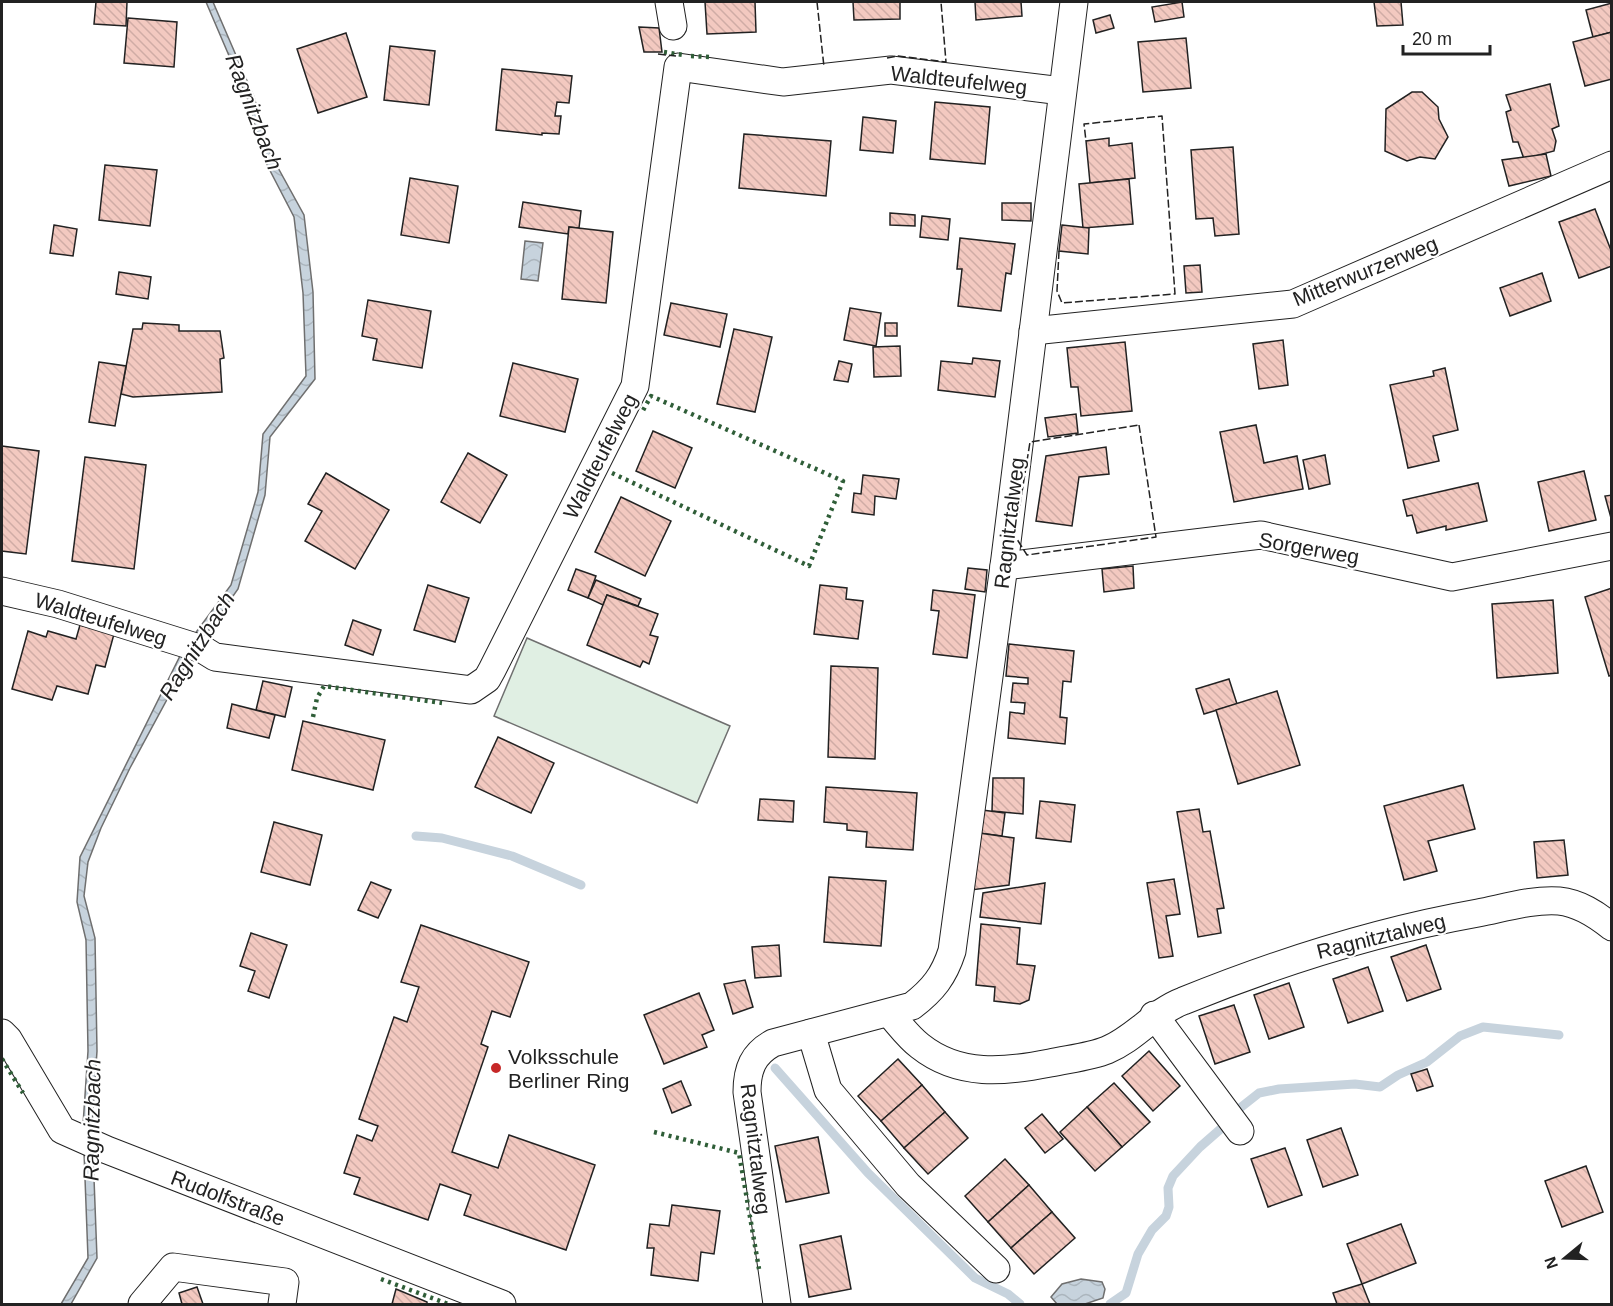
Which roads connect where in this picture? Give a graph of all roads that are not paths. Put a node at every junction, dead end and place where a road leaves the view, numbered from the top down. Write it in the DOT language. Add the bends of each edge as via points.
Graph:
graph roads {
  1 [pos="1074,2"];
  2 [pos="1062,91"];
  3 [pos="1611,165"];
  4 [pos="1033,331"];
  5 [pos="1611,546"];
  6 [pos="1004,566"];
  7 [pos="2,591"];
  8 [pos="1611,927"];
  9 [pos="889,1013"];
  10 [pos="1154,1015"];
  11 [pos="2,1033"];
  12 [pos="811,1033"];
  13 [pos="1240,1131"];
  14 [pos="996,1269"];
  15 [pos="142,1305"];
  16 [pos="282,1305"];
  17 [pos="502,1305"];
  18 [pos="777,1305"];
  1 -- 2 [label="street, Ragnitztalweg"];
  2 -- 4 [label="street, Ragnitztalweg"];
  2 -- 7 [label="street, Waldteufelweg" via="891,70 783,82 678,68 635,386 487,679 471,690 215,657 193,646 58,604"];
  3 -- 4 [label="street, Mitterwurzerweg" via="1293,304"];
  4 -- 6 [label="street, Ragnitztalweg"];
  5 -- 6 [label="street, Sorgerweg" via="1452,577 1261,535"];
  6 -- 9 [label="street, Ragnitztalweg" via="952,951 945,974 930,993 912,1006"];
  8 -- 10 [label="street, Ragnitztalweg" via="1581,906 1561,901 1437,921 1324,949"];
  9 -- 10 [label="street, Ragnitztalweg" via="920,1047 950,1064 984,1072 1019,1069 1107,1050 1133,1036"];
  9 -- 12 [label="street, Ragnitztalweg"];
  10 -- 13 [label="street"];
  11 -- 17 [label="street, Rudolfstraße" via="62,1130"];
  12 -- 14 [label="street" via="828,1090 908,1185"];
  12 -- 18 [label="street, Ragnitztalweg" via="763,1048 747,1073"];
  15 -- 16 [label="street" via="172,1267 285,1282"];
}
